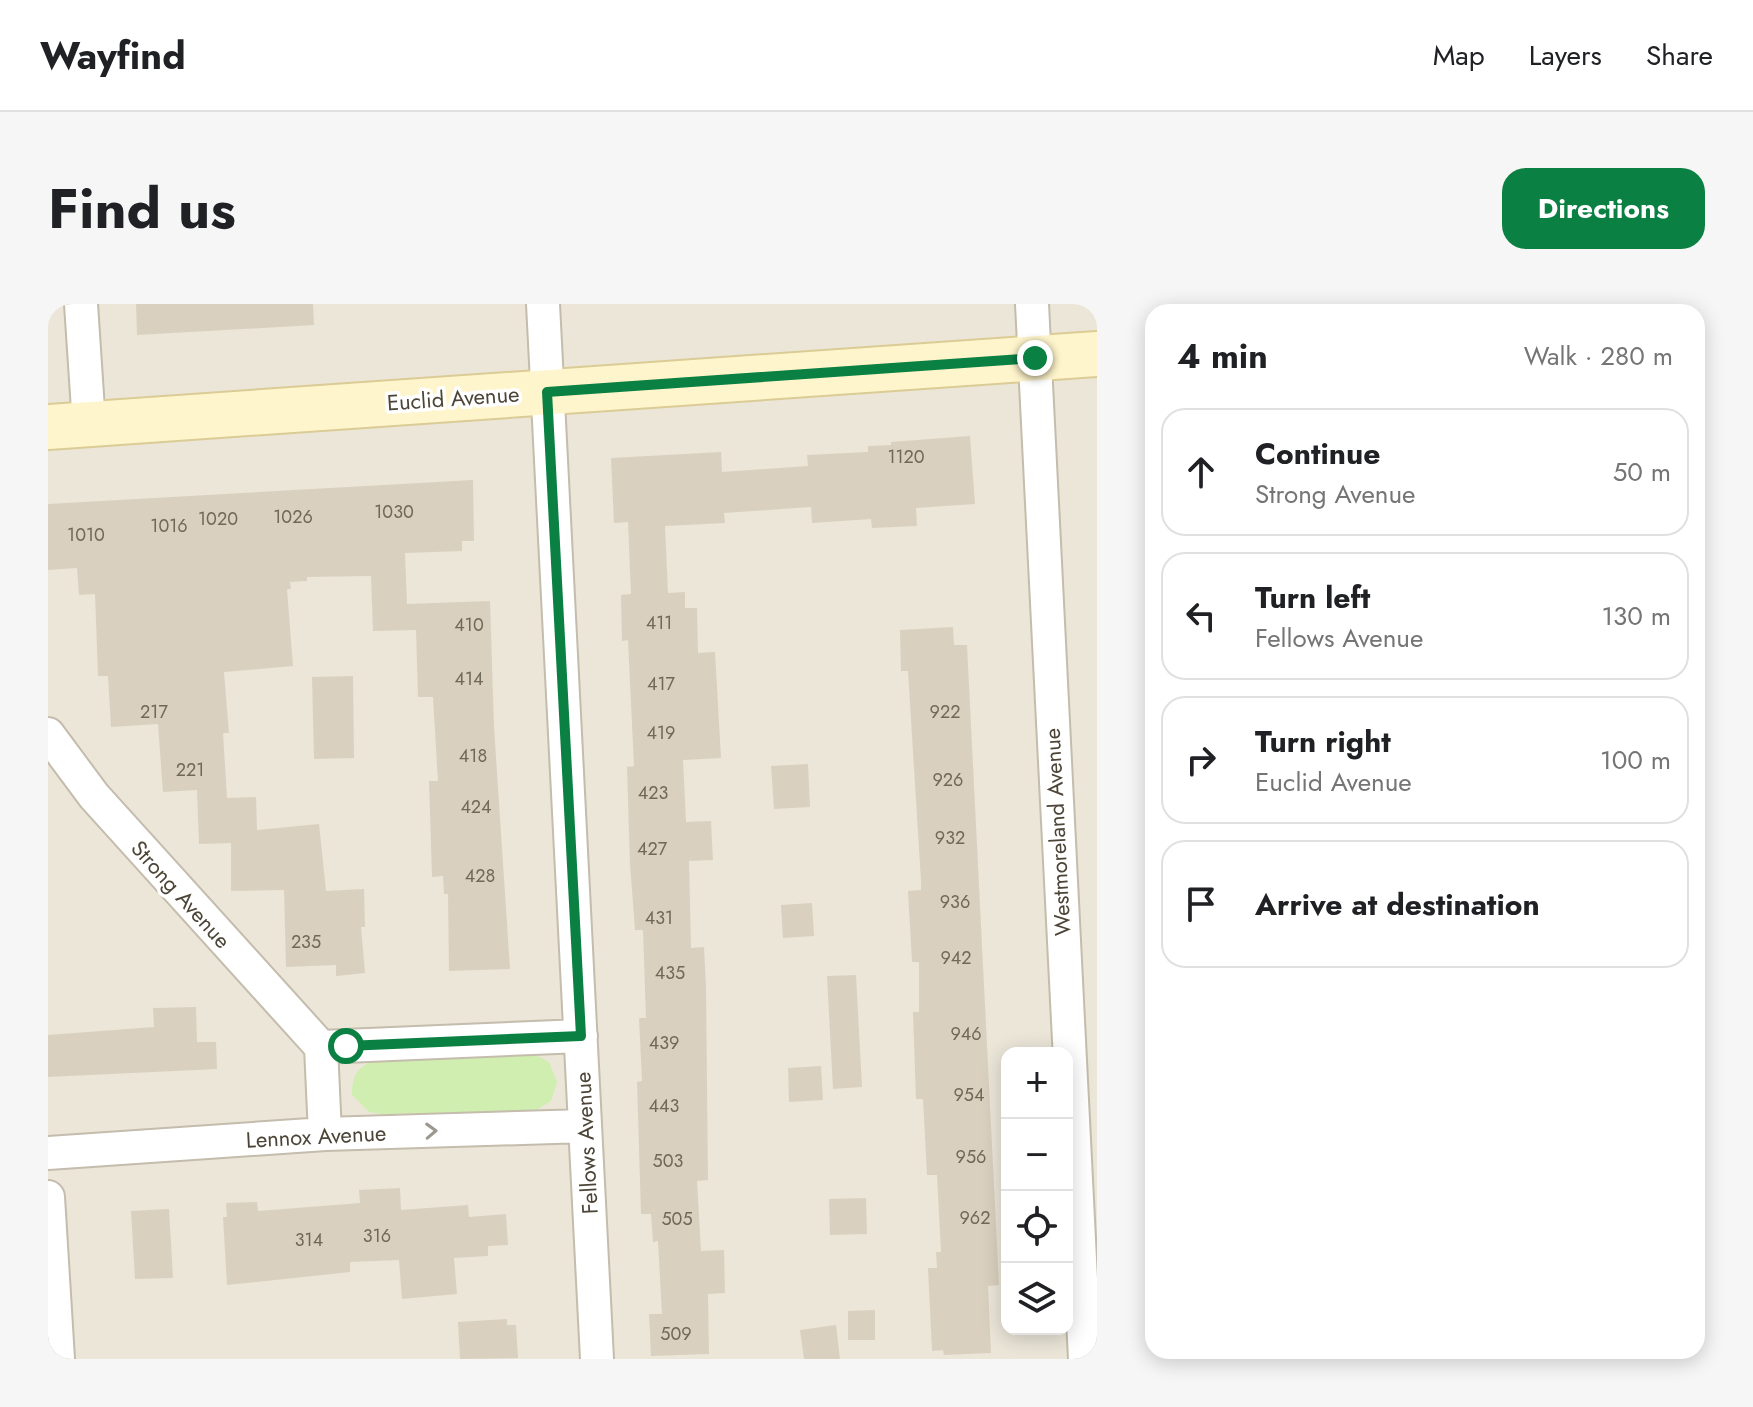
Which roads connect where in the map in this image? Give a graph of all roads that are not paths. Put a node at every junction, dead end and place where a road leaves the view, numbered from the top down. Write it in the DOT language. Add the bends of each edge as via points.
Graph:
graph roads {
  1 [pos="81,304"];
  2 [pos="543,304"];
  3 [pos="1032,304"];
  4 [pos="1097,354"];
  5 [pos="1035,358"];
  6 [pos="547,392"];
  7 [pos="69,426"];
  8 [pos="48,734"];
  9 [pos="581,1036"];
  10 [pos="321,1047"];
  11 [pos="585,1126"];
  12 [pos="325,1134"];
  13 [pos="48,1153"];
  14 [pos="48,1197"];
  15 [pos="58,1359"];
  16 [pos="597,1359"];
  17 [pos="1085,1359"];
  1 -- 7 [label="street"];
  2 -- 6 [label="street, Fellows Avenue"];
  3 -- 5 [label="street, Westmoreland Avenue"];
  4 -- 5 [label="street, Euclid Avenue"];
  5 -- 6 [label="street, Euclid Avenue"];
  5 -- 17 [label="street, Westmoreland Avenue"];
  6 -- 7 [label="street, Euclid Avenue"];
  6 -- 9 [label="street, Fellows Avenue"];
  8 -- 10 [label="street, Strong Avenue" via="94,796"];
  9 -- 10 [label="street"];
  9 -- 11 [label="street, Fellows Avenue"];
  10 -- 12 [label="street"];
  12 -- 11 [label="street, Lennox Avenue, one-way"];
  11 -- 16 [label="street, Fellows Avenue"];
  12 -- 13 [label="street, Lennox Avenue"];
  14 -- 15 [label="street"];
}
